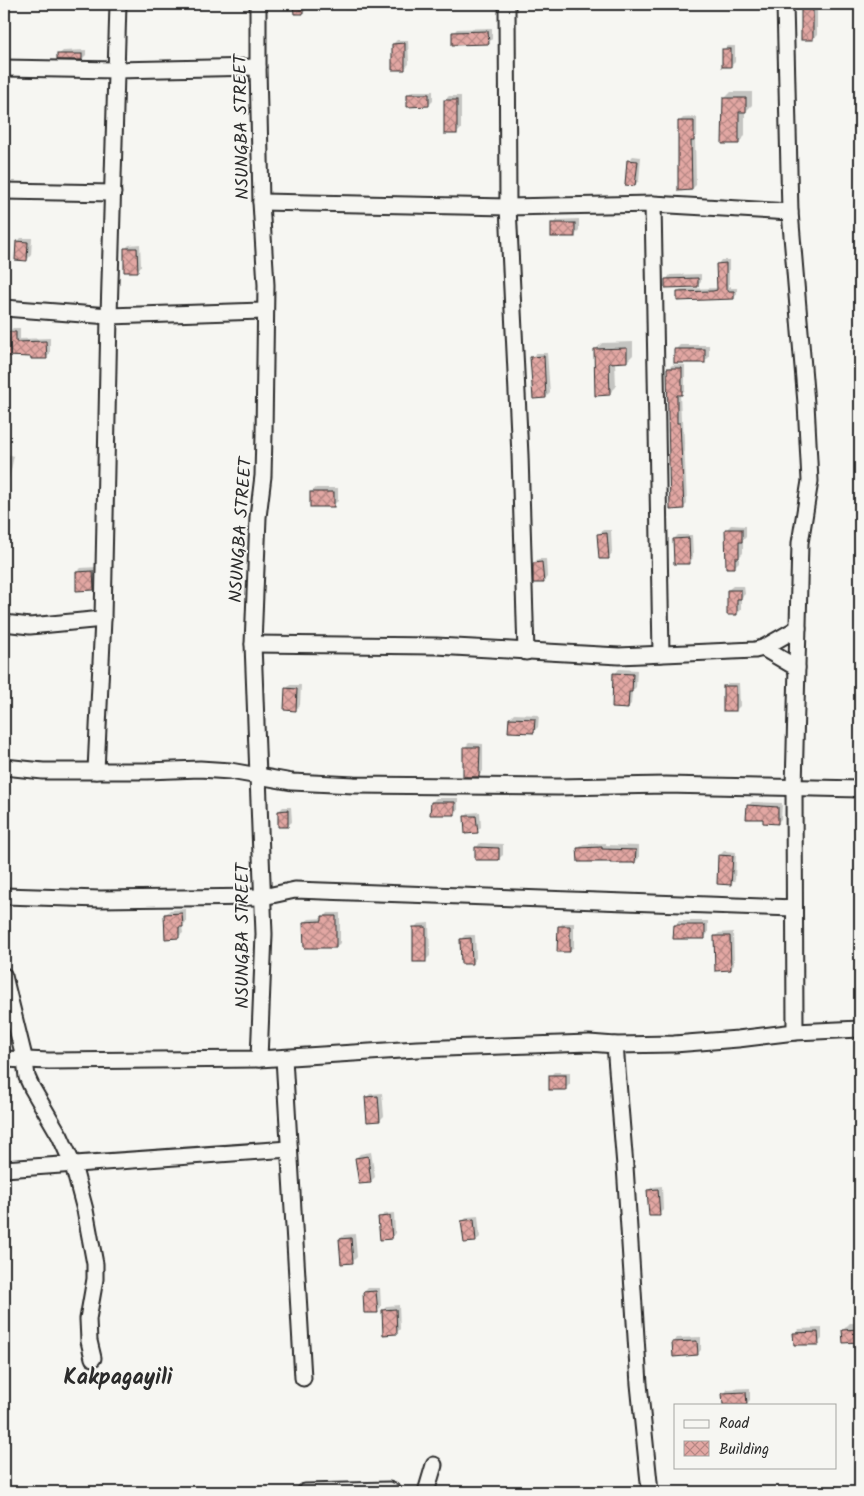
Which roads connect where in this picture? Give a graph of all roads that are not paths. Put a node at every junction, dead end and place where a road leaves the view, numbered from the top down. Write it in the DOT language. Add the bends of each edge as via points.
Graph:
graph roads {
  1 [pos="118,4"];
  2 [pos="258,4"];
  3 [pos="507,4"];
  4 [pos="785,4"];
  5 [pos="258,67"];
  6 [pos="4,68"];
  7 [pos="116,70"];
  8 [pos="4,191"];
  9 [pos="113,193"];
  10 [pos="261,202"];
  11 [pos="653,204"];
  12 [pos="508,207"];
  13 [pos="790,212"];
  14 [pos="4,308"];
  15 [pos="265,311"];
  16 [pos="109,316"];
  17 [pos="103,619"];
  18 [pos="4,623"];
  19 [pos="798,628"];
  20 [pos="253,644"];
  21 [pos="763,648"];
  22 [pos="526,652"];
  23 [pos="661,654"];
  24 [pos="797,668"];
  25 [pos="4,767"];
  26 [pos="96,771"];
  27 [pos="258,776"];
  28 [pos="794,788"];
  29 [pos="860,789"];
  30 [pos="4,896"];
  31 [pos="263,897"];
  32 [pos="794,908"];
  33 [pos="4,976"];
  34 [pos="860,1029"];
  35 [pos="795,1032"];
  36 [pos="615,1045"];
  37 [pos="4,1058"];
  38 [pos="284,1058"];
  39 [pos="258,1059"];
  40 [pos="25,1061"];
  41 [pos="288,1149"];
  42 [pos="72,1165"];
  43 [pos="4,1169"];
  44 [pos="93,1358"];
  45 [pos="303,1378"];
  46 [pos="434,1465"];
  47 [pos="305,1492"];
  48 [pos="394,1492"];
  49 [pos="426,1492"];
  50 [pos="650,1492"];
  1 -- 7 [label="street"];
  2 -- 5 [label="street, NSUNGBA STREET"];
  3 -- 12 [label="street"];
  4 -- 13 [label="street"];
  5 -- 7 [label="street"];
  5 -- 10 [label="street, NSUNGBA STREET"];
  6 -- 7 [label="street"];
  7 -- 9 [label="street"];
  8 -- 9 [label="street"];
  9 -- 16 [label="street"];
  10 -- 12 [label="street"];
  10 -- 15 [label="street, NSUNGBA STREET"];
  11 -- 12 [label="street"];
  11 -- 13 [label="street"];
  11 -- 23 [label="street"];
  12 -- 22 [label="street"];
  13 -- 19 [label="street" via="810,481 800,543"];
  14 -- 16 [label="street"];
  15 -- 16 [label="street"];
  15 -- 20 [label="street, NSUNGBA STREET" via="263,476 258,517"];
  16 -- 17 [label="street"];
  17 -- 18 [label="street" via="30,626"];
  17 -- 26 [label="street"];
  19 -- 21 [label="street"];
  19 -- 24 [label="street"];
  20 -- 22 [label="street" via="436,646"];
  20 -- 27 [label="street, NSUNGBA STREET"];
  21 -- 23 [label="street"];
  21 -- 24 [label="street"];
  22 -- 23 [label="street" via="619,656"];
  24 -- 28 [label="street"];
  25 -- 26 [label="street"];
  26 -- 27 [label="street" via="200,769"];
  27 -- 28 [label="street" via="354,786"];
  27 -- 31 [label="street, NSUNGBA STREET"];
  28 -- 29 [label="street"];
  28 -- 32 [label="street"];
  30 -- 31 [label="street" via="100,899"];
  31 -- 32 [label="street" via="295,890"];
  31 -- 39 [label="street, NSUNGBA STREET"];
  32 -- 35 [label="street"];
  33 -- 40 [label="street"];
  34 -- 35 [label="street"];
  35 -- 36 [label="street" via="674,1044"];
  36 -- 38 [label="street" via="589,1043 417,1049"];
  36 -- 50 [label="street" via="639,1384"];
  37 -- 40 [label="street"];
  38 -- 39 [label="street"];
  38 -- 41 [label="street"];
  39 -- 40 [label="street"];
  40 -- 42 [label="street" via="32,1088 60,1136"];
  41 -- 42 [label="street"];
  41 -- 45 [label="street"];
  42 -- 43 [label="street"];
  42 -- 44 [label="street" via="95,1264 88,1319"];
  46 -- 49 [label="street"];
  47 -- 48 [label="street"];
}
